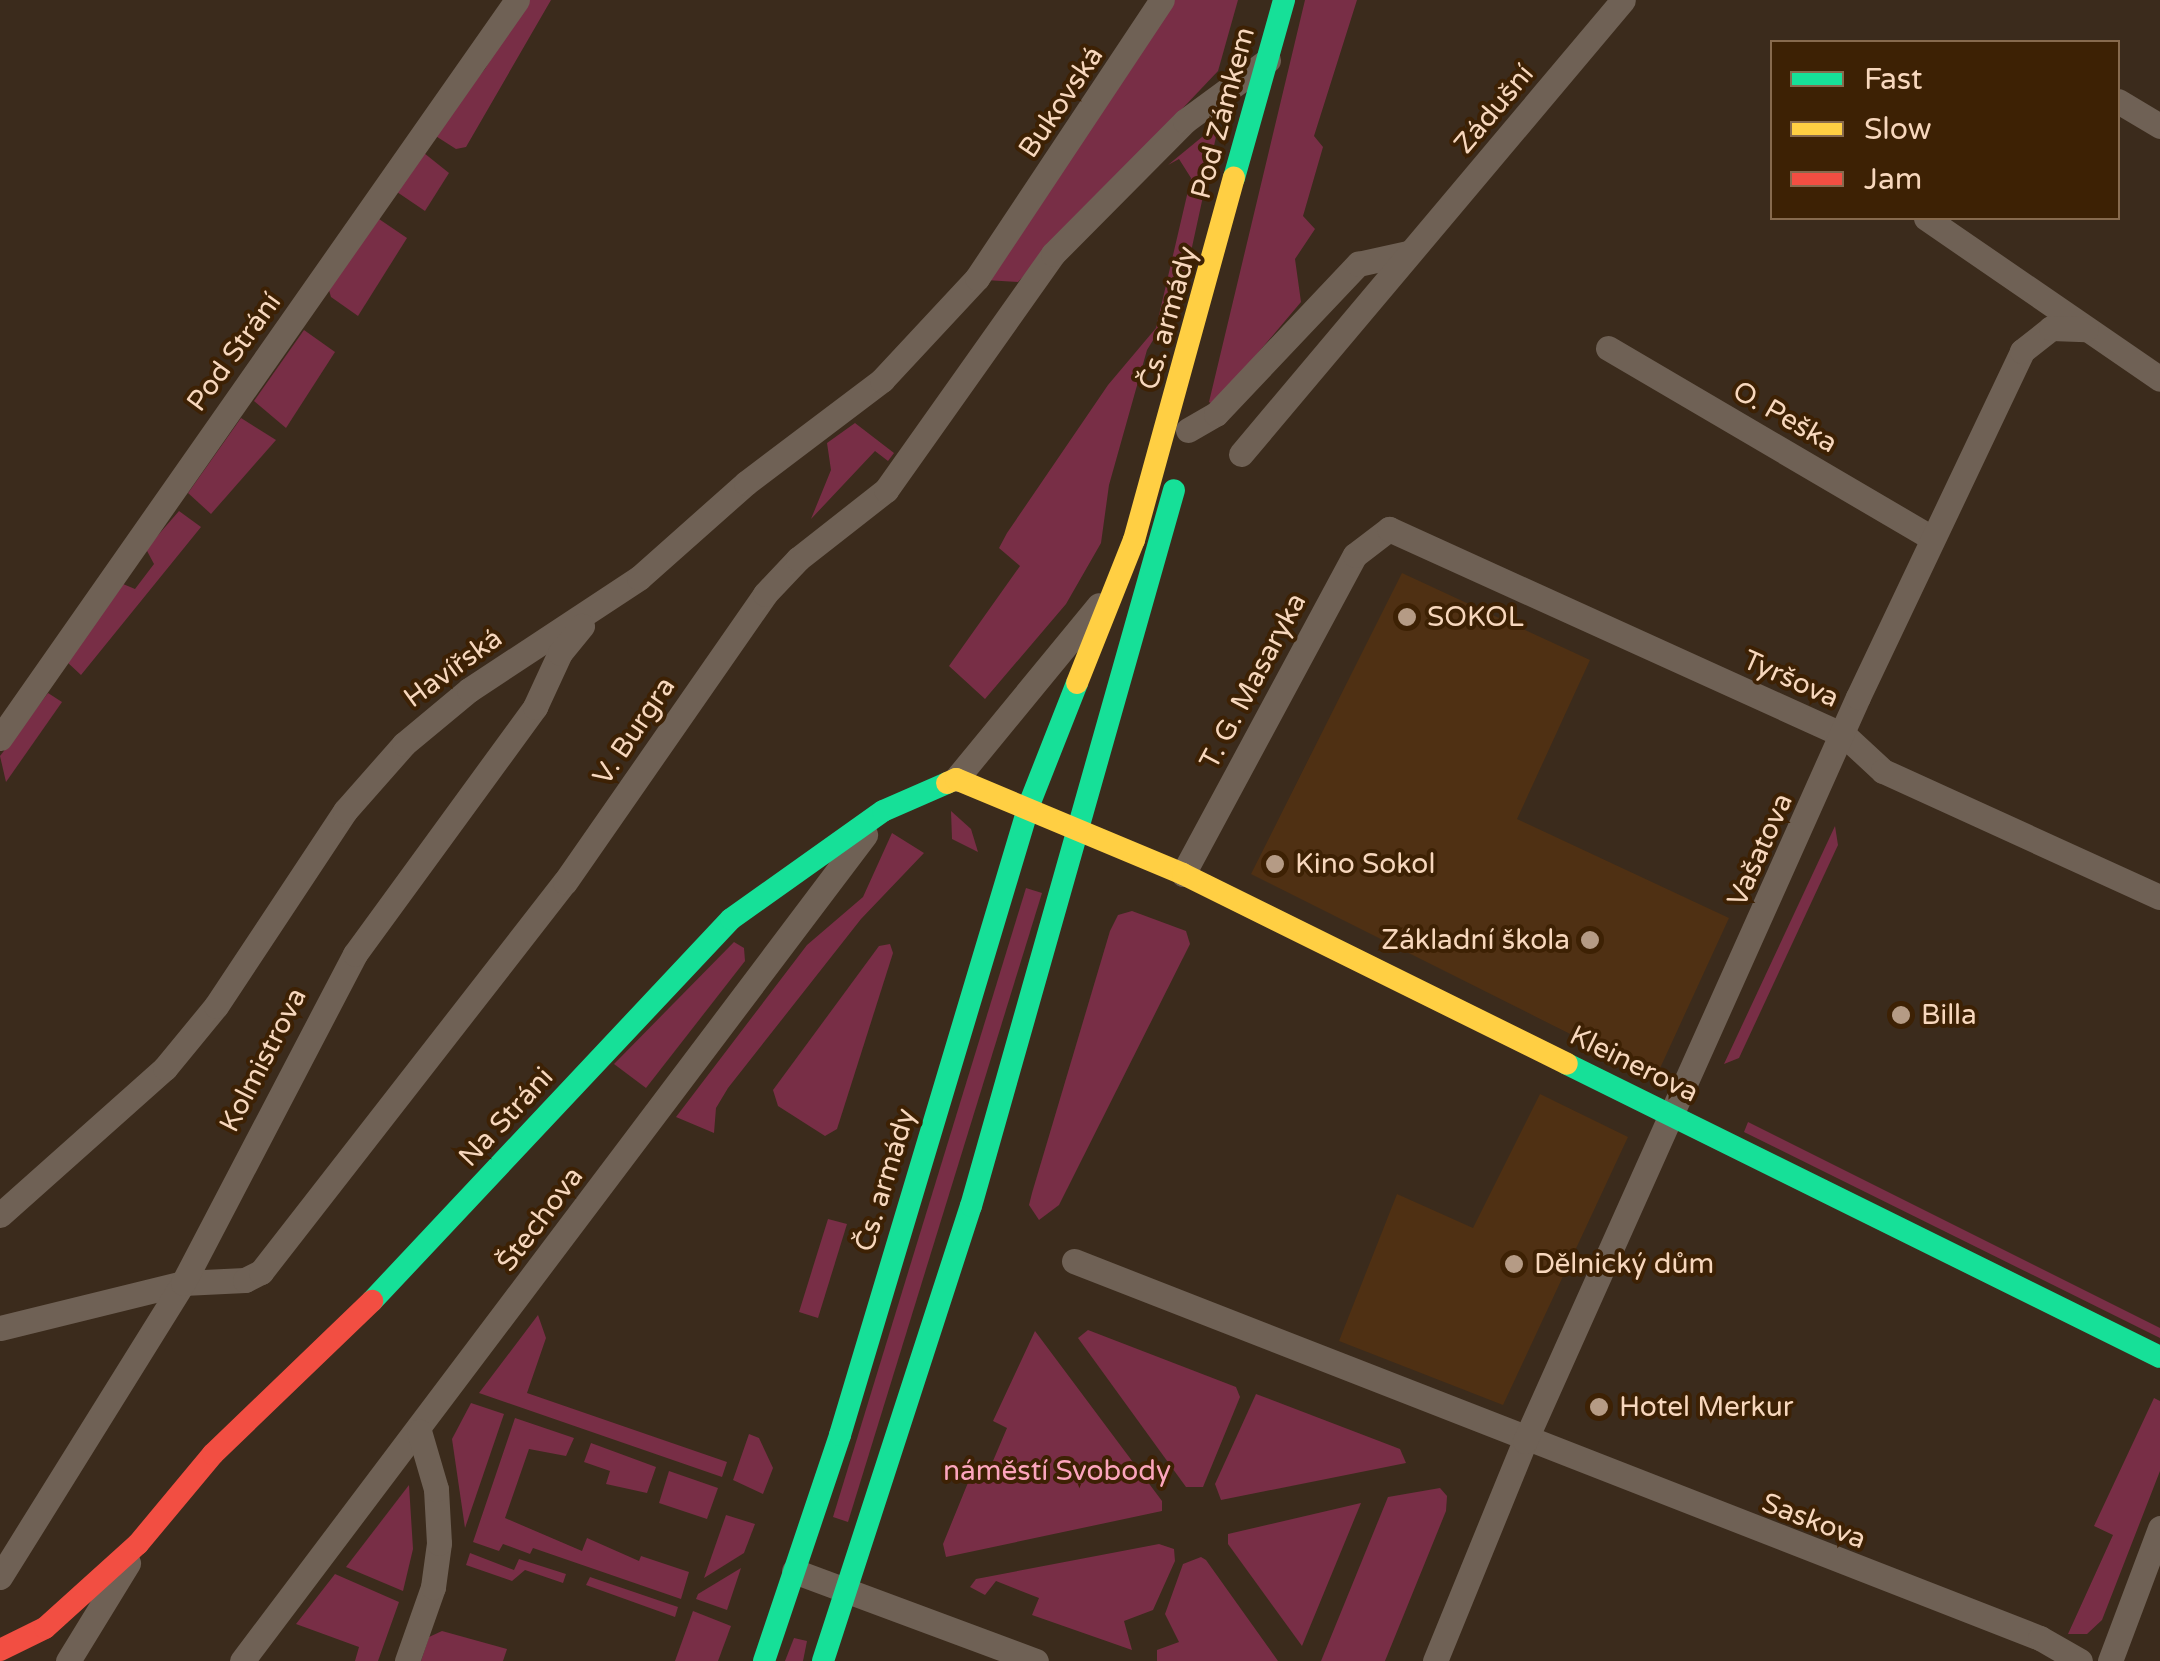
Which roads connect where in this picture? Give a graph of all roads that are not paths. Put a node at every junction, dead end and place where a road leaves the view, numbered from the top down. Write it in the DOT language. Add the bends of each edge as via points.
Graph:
graph roads {
  1 [pos="517,0"];
  2 [pos="1162,0"];
  3 [pos="1284,0"];
  4 [pos="1623,0"];
  5 [pos="1268,60"];
  6 [pos="2120,102"];
  7 [pos="2160,126"];
  8 [pos="1929,220"];
  9 [pos="1008,236"];
  10 [pos="1221,242"];
  11 [pos="1408,254"];
  12 [pos="2086,328"];
  13 [pos="1608,348"];
  14 [pos="2160,379"];
  15 [pos="1188,430"];
  16 [pos="1241,454"];
  17 [pos="1390,529"];
  18 [pos="1932,538"];
  19 [pos="1115,586"];
  20 [pos="614,594"];
  21 [pos="1844,735"];
  22 [pos="0,738"];
  23 [pos="956,779"];
  24 [pos="1029,805"];
  25 [pos="883,811"];
  26 [pos="1080,830"];
  27 [pos="1183,874"];
  28 [pos="2160,897"];
  29 [pos="1674,1118"];
  30 [pos="0,1215"];
  31 [pos="1074,1261"];
  32 [pos="184,1282"];
  33 [pos="0,1328"];
  34 [pos="2160,1357"];
  35 [pos="419,1432"];
  36 [pos="1525,1441"];
  37 [pos="2160,1528"];
  38 [pos="138,1544"];
  39 [pos="794,1571"];
  40 [pos="0,1578"];
  41 [pos="847,1592"];
  42 [pos="0,1650"];
  43 [pos="68,1661"];
  44 [pos="242,1661"];
  45 [pos="407,1661"];
  46 [pos="764,1661"];
  47 [pos="823,1661"];
  48 [pos="1036,1661"];
  49 [pos="1434,1661"];
  50 [pos="2080,1661"];
  51 [pos="2110,1661"];
  1 -- 22 [label="street, Pod Strání"];
  2 -- 9 [label="street, Bukovská"];
  3 -- 5 [label="main road, Pod Zámkem"];
  4 -- 11 [label="street, Zádušní"];
  5 -- 10 [label="main road, Pod Zámkem"];
  5 -- 32 [label="street, V. Burgra" via="1184,120 1053,254 886,490 798,559 765,594 566,882 261,1272 245,1280"];
  6 -- 7 [label="street"];
  8 -- 12 [label="street"];
  9 -- 20 [label="street, Havířská" via="882,380"];
  10 -- 15 [label="main road, Čs. armády"];
  10 -- 19 [label="main road, Čs. armády"];
  11 -- 15 [label="street" via="1358,264 1216,414"];
  11 -- 16 [label="street, Zádušní"];
  12 -- 14 [label="street"];
  12 -- 18 [label="street, Vašatova" via="2051,328 2022,351"];
  13 -- 18 [label="street, O. Peška"];
  15 -- 26 [label="main road, Čs. armády"];
  17 -- 21 [label="street, Tyršova"];
  17 -- 27 [label="street, T. G. Masaryka" via="1355,555"];
  18 -- 21 [label="street, Vašatova"];
  19 -- 23 [label="street, Na Stráni"];
  19 -- 24 [label="main road, Čs. armády"];
  20 -- 30 [label="street, Havířská" via="468,690 404,744 345,811 216,1006 164,1068"];
  20 -- 32 [label="street, Kolmistrova" via="568,640 535,707 355,954"];
  21 -- 28 [label="street, Tyršova" via="1883,771"];
  21 -- 29 [label="street, Vašatova"];
  23 -- 24 [label="main road"];
  23 -- 25 [label="main road, Na Stráni"];
  24 -- 26 [label="main road"];
  24 -- 39 [label="main road, Čs. armády"];
  25 -- 35 [label="street, Štechova"];
  25 -- 38 [label="main road, Na Stráni" via="726,923 406,1268 214,1454"];
  26 -- 27 [label="main road, Kleinerova"];
  26 -- 41 [label="main road, Čs. armády" via="971,1206"];
  27 -- 29 [label="main road, Kleinerova"];
  29 -- 34 [label="main road, Kleinerova"];
  29 -- 36 [label="street, Vašatova"];
  31 -- 36 [label="street"];
  32 -- 33 [label="street, V. Burgra"];
  32 -- 40 [label="street, Kolmistrova"];
  35 -- 44 [label="street, Štechova"];
  35 -- 45 [label="street" via="436,1489 439,1542"];
  36 -- 49 [label="street"];
  36 -- 50 [label="street, Saskova" via="2040,1638"];
  37 -- 51 [label="street"];
  38 -- 42 [label="main road, Na Stráni" via="45,1628"];
  38 -- 43 [label="street, Na Stráni"];
  39 -- 41 [label="street"];
  39 -- 46 [label="main road, Čs. armády"];
  41 -- 47 [label="main road, Čs. armády"];
  41 -- 48 [label="street"];
}
